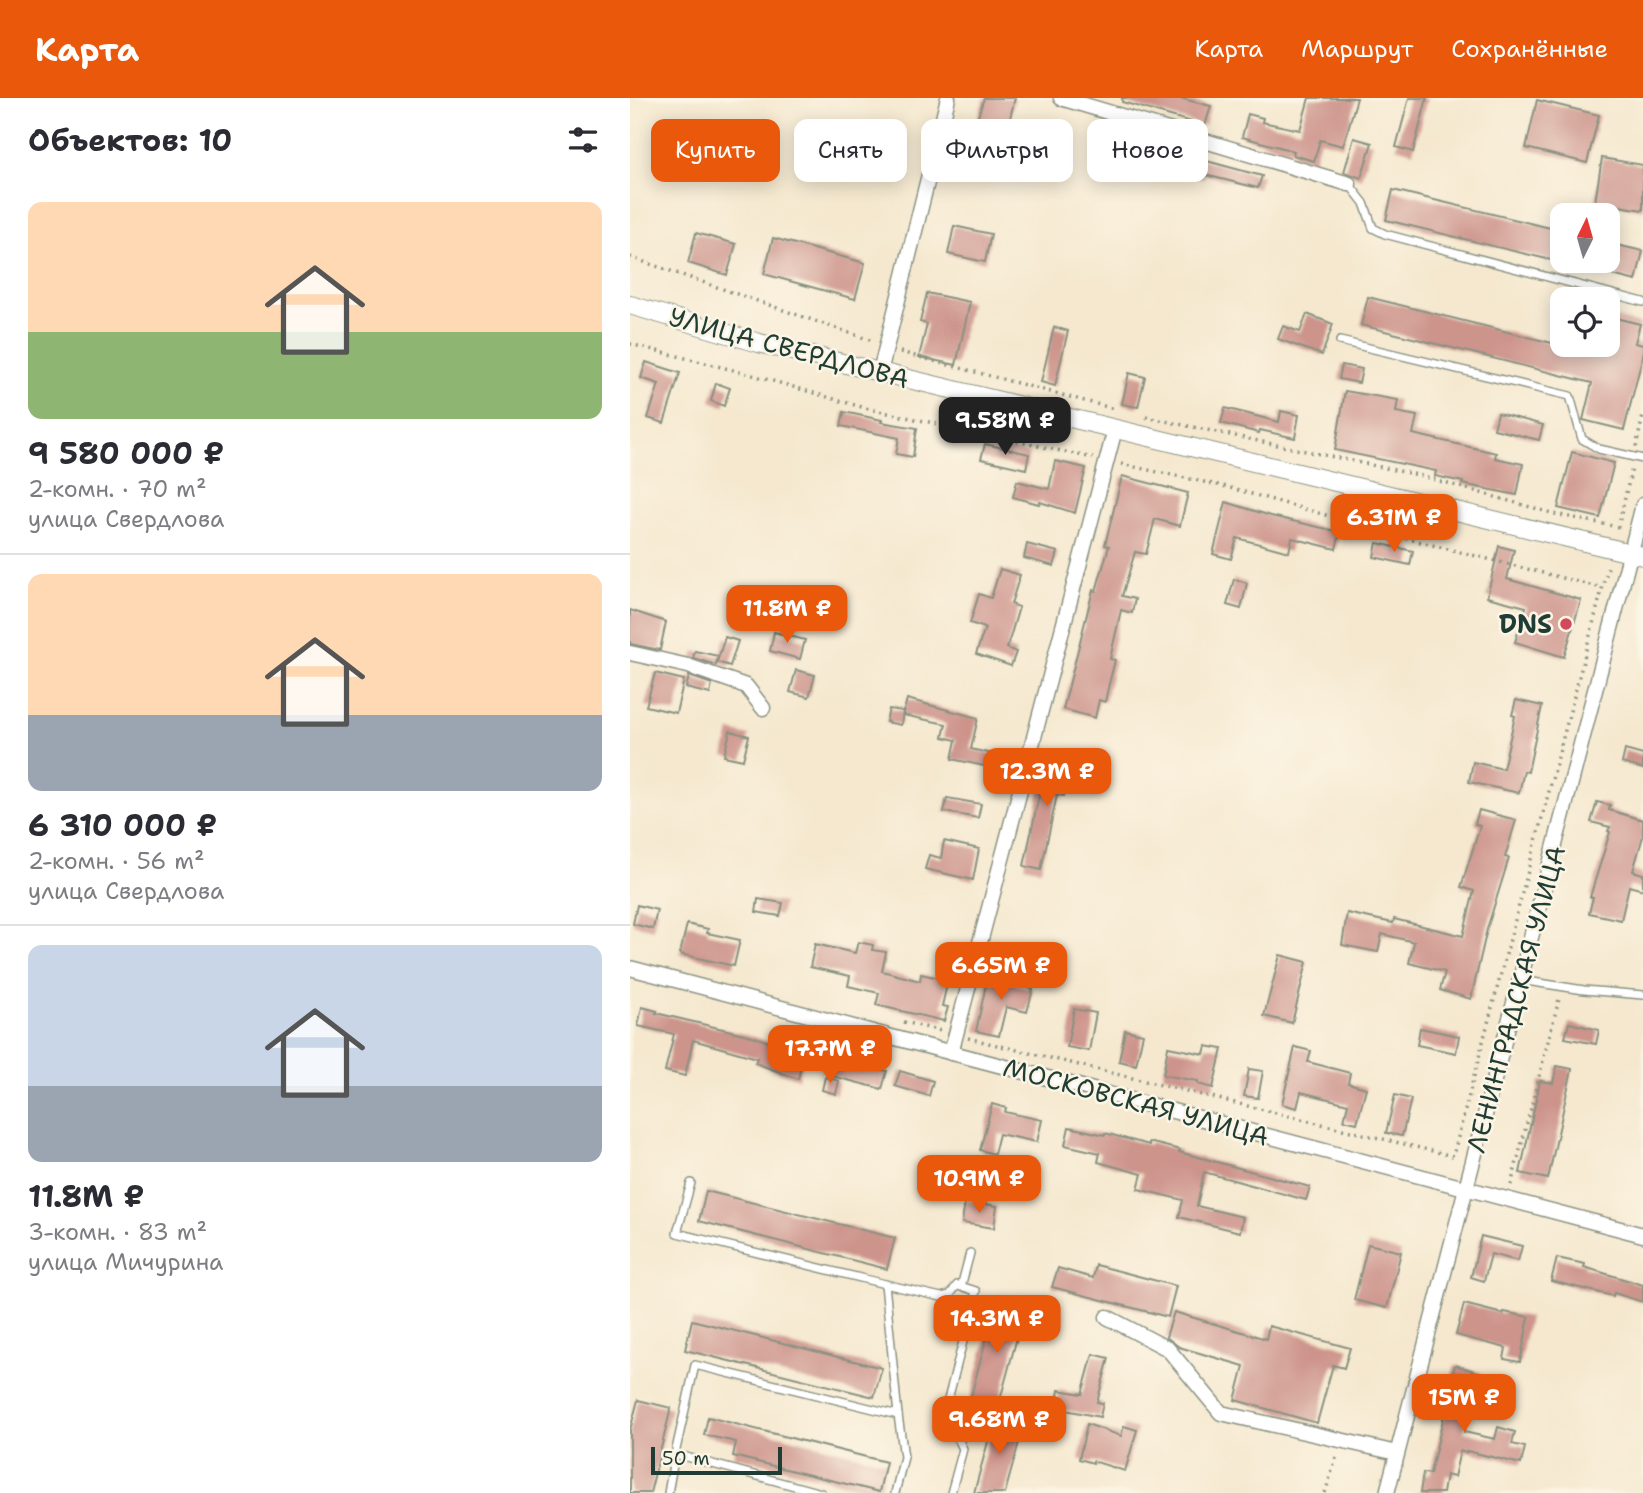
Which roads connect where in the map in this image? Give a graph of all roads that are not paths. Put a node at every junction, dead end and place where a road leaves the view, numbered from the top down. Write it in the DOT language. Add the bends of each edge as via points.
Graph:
graph roads {
  1 [pos="948,98"];
  2 [pos="1061,98"];
  3 [pos="1349,184"];
  4 [pos="1643,302"];
  5 [pos="630,305"];
  6 [pos="1340,341"];
  7 [pos="880,372"];
  8 [pos="1115,429"];
  9 [pos="1643,459"];
  10 [pos="1643,505"];
  11 [pos="1637,554"];
  12 [pos="630,653"];
  13 [pos="762,708"];
  14 [pos="630,968"];
  15 [pos="1520,980"];
  16 [pos="1643,995"];
  17 [pos="951,1053"];
  18 [pos="691,1183"];
  19 [pos="1466,1189"];
  20 [pos="1643,1235"];
  21 [pos="970,1253"];
  22 [pos="885,1284"];
  23 [pos="961,1287"];
  24 [pos="1107,1317"];
  25 [pos="898,1415"];
  26 [pos="1397,1453"];
  27 [pos="675,1454"];
  28 [pos="668,1493"];
  29 [pos="821,1493"];
  30 [pos="895,1493"];
  31 [pos="951,1493"];
  32 [pos="1387,1493"];
  1 -- 7 [label="street"];
  2 -- 3 [label="street"];
  3 -- 4 [label="lane" via="1364,203 1373,228 1385,234"];
  5 -- 7 [label="street, УЛИЦА СВЕРДЛОВА"];
  6 -- 9 [label="lane" via="1570,396 1582,439 1599,449"];
  7 -- 8 [label="street, УЛИЦА СВЕРДЛОВА"];
  8 -- 11 [label="street, УЛИЦА СВЕРДЛОВА"];
  8 -- 17 [label="street"];
  10 -- 11 [label="street, ЛЕНИНГРАДСКАЯ УЛИЦА"];
  11 -- 15 [label="street, ЛЕНИНГРАДСКАЯ УЛИЦА"];
  12 -- 13 [label="street" via="746,685"];
  14 -- 17 [label="street, МОСКОВСКАЯ УЛИЦА"];
  15 -- 16 [label="lane"];
  15 -- 19 [label="street, ЛЕНИНГРАДСКАЯ УЛИЦА"];
  17 -- 19 [label="street, МОСКОВСКАЯ УЛИЦА"];
  18 -- 22 [label="lane" via="677,1233"];
  19 -- 20 [label="street, МОСКОВСКАЯ УЛИЦА"];
  19 -- 26 [label="street, ЛЕНИНГРАДСКАЯ УЛИЦА"];
  21 -- 23 [label="lane"];
  22 -- 23 [label="lane" via="942,1297 957,1285"];
  22 -- 25 [label="lane"];
  23 -- 31 [label="lane" via="976,1290 945,1411 963,1449"];
  24 -- 26 [label="street" via="1168,1349 1222,1413"];
  25 -- 27 [label="lane" via="695,1365"];
  25 -- 30 [label="lane" via="904,1457"];
  26 -- 32 [label="street, ЛЕНИНГРАДСКАЯ УЛИЦА"];
  27 -- 28 [label="lane"];
  27 -- 29 [label="lane"];
}
